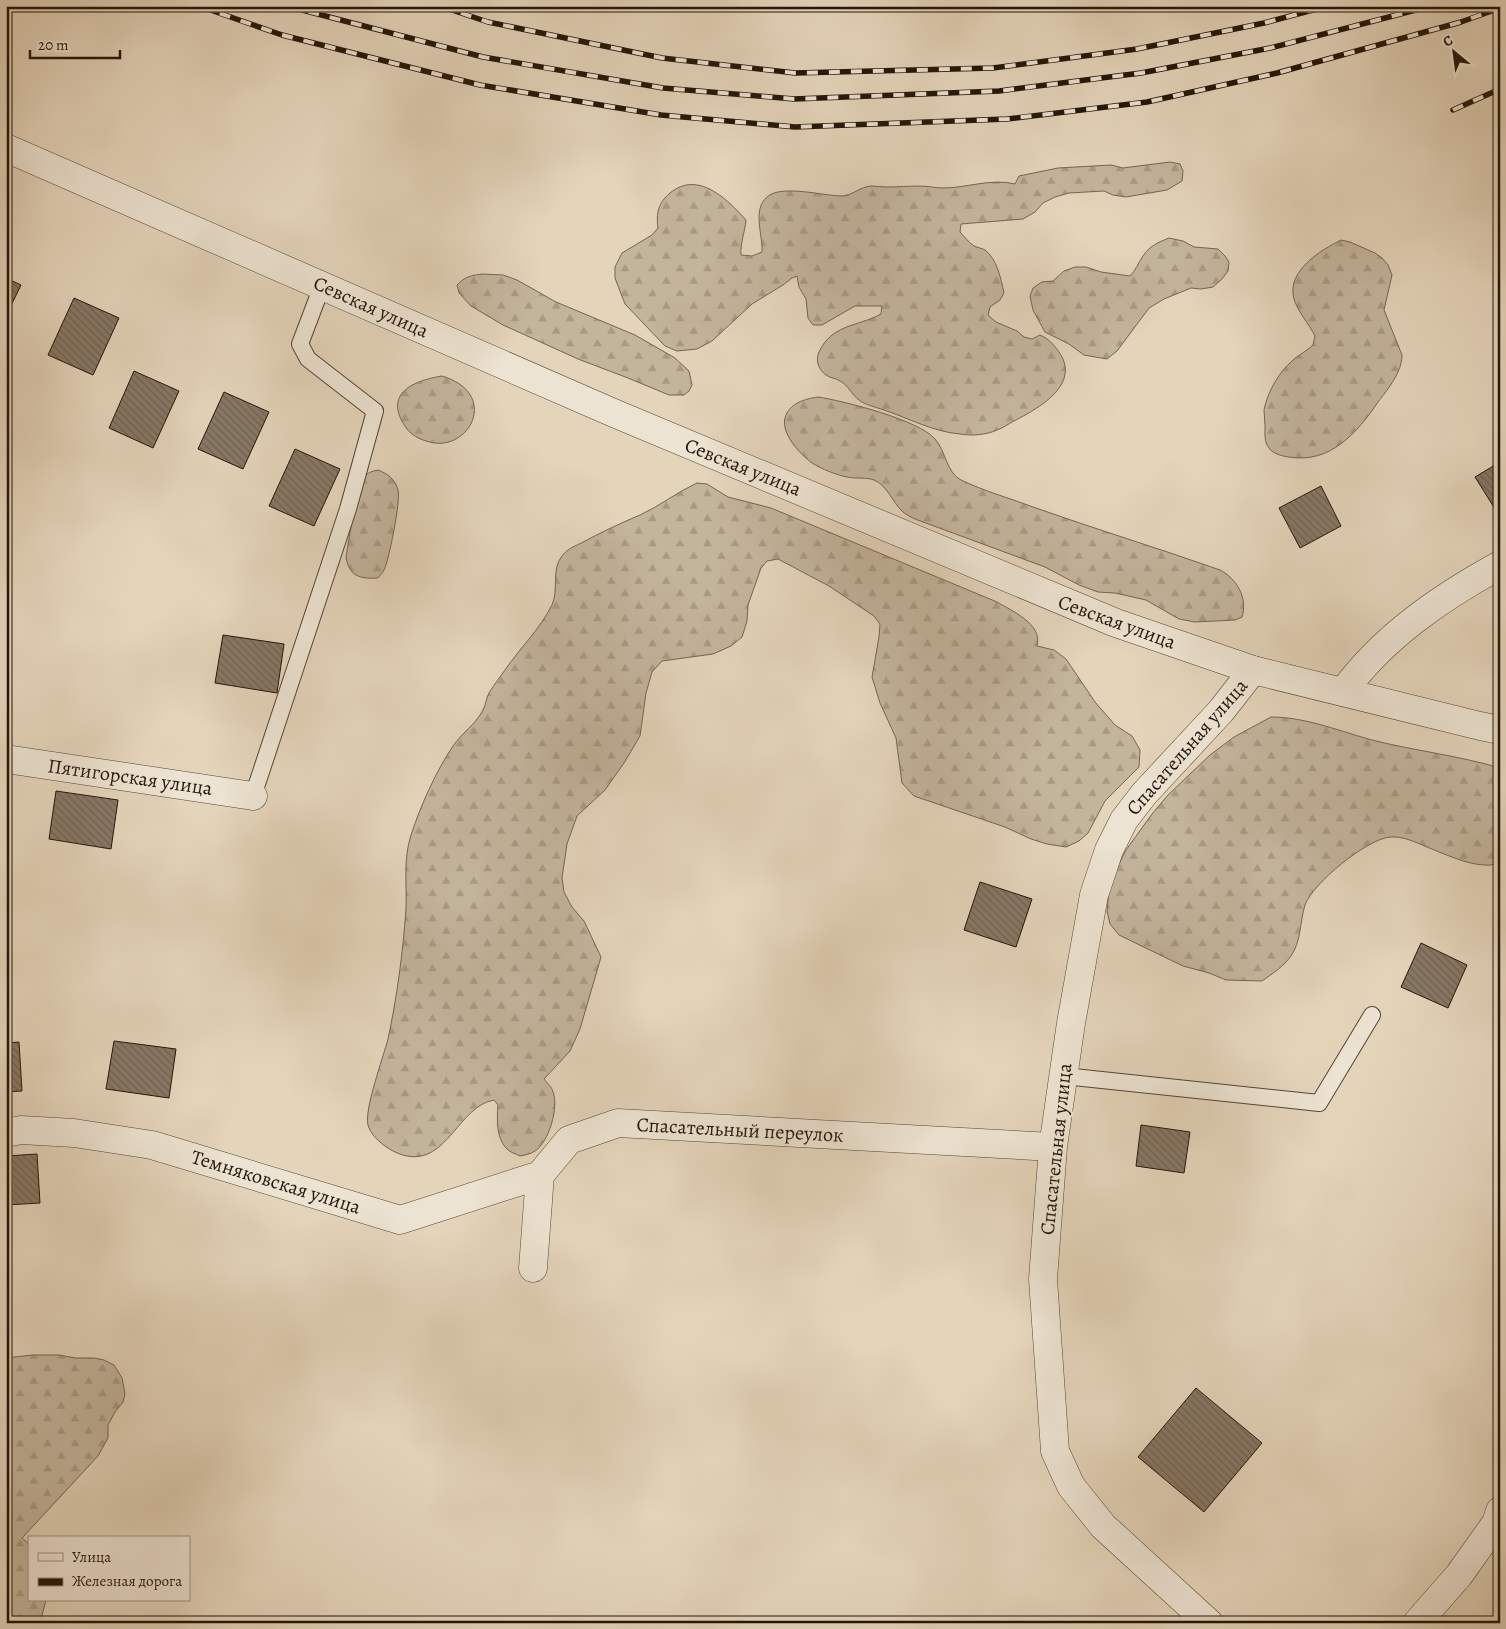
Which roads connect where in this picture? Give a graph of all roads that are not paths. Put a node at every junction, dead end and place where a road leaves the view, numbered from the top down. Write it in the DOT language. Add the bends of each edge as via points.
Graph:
graph roads {
  1 [pos="6,148"];
  2 [pos="322,286"];
  3 [pos="1500,565"];
  4 [pos="1253,670"];
  5 [pos="1343,692"];
  6 [pos="1500,730"];
  7 [pos="6,759"];
  8 [pos="253,796"];
  9 [pos="1372,1015"];
  10 [pos="1064,1076"];
  11 [pos="6,1133"];
  12 [pos="1053,1147"];
  13 [pos="540,1175"];
  14 [pos="533,1268"];
  15 [pos="1500,1511"];
  16 [pos="1210,1623"];
  17 [pos="1417,1623"];
  1 -- 2 [label="street, Севская улица"];
  2 -- 4 [label="street, Севская улица" via="1024,586 1116,623"];
  2 -- 8 [label="lane" via="300,344 308,359 375,411 348,508"];
  3 -- 5 [label="street" via="1410,624 1359,670"];
  4 -- 5 [label="street, Севская улица"];
  4 -- 10 [label="street, Спасательная улица" via="1221,711 1144,794 1124,820 1109,850 1094,895"];
  5 -- 6 [label="street, Севская улица"];
  7 -- 8 [label="street, Пятигорская улица"];
  9 -- 10 [label="lane" via="1319,1103"];
  10 -- 12 [label="street, Спасательная улица"];
  11 -- 13 [label="street, Темняковская улица" via="21,1130 74,1133 152,1145 400,1220"];
  12 -- 13 [label="street, Спасательный переулок" via="618,1124 568,1140"];
  12 -- 16 [label="street, Спасательная улица" via="1042,1279 1055,1451 1071,1486 1104,1526"];
  13 -- 14 [label="street"];
  15 -- 17 [label="street" via="1496,1523 1459,1576"];
}
